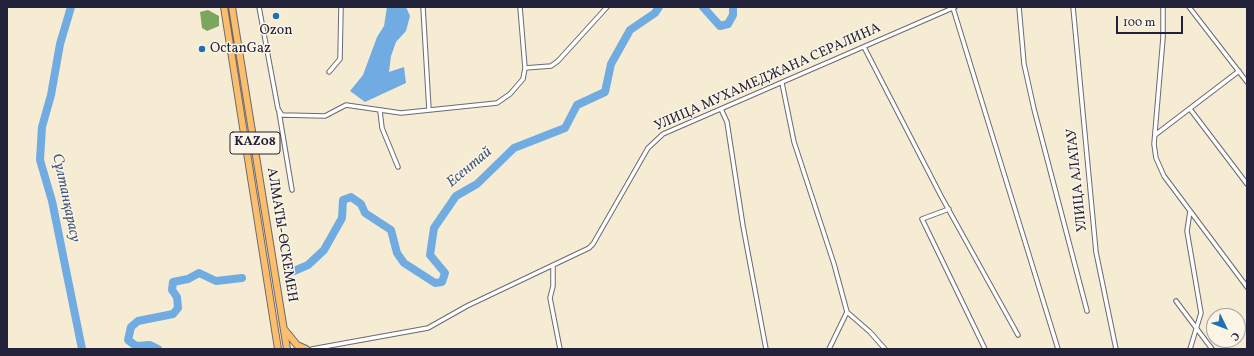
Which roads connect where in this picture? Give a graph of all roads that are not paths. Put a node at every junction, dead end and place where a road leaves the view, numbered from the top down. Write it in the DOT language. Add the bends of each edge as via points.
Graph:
graph roads {
  1 [pos="224,7"];
  2 [pos="232,7"];
  3 [pos="259,7"];
  4 [pos="341,7"];
  5 [pos="423,7"];
  6 [pos="520,7"];
  7 [pos="607,7"];
  8 [pos="1019,7"];
  9 [pos="1073,7"];
  10 [pos="1163,7"];
  11 [pos="1189,7"];
  12 [pos="954,8"];
  13 [pos="864,47"];
  14 [pos="525,68"];
  15 [pos="1239,71"];
  16 [pos="330,72"];
  17 [pos="1247,82"];
  18 [pos="782,83"];
  19 [pos="278,109"];
  20 [pos="721,109"];
  21 [pos="1190,109"];
  22 [pos="429,110"];
  23 [pos="380,111"];
  24 [pos="1155,135"];
  25 [pos="398,167"];
  26 [pos="1247,184"];
  27 [pos="292,190"];
  28 [pos="949,209"];
  29 [pos="1190,210"];
  30 [pos="553,265"];
  31 [pos="1247,287"];
  32 [pos="1176,301"];
  33 [pos="1087,311"];
  34 [pos="847,312"];
  35 [pos="283,328"];
  36 [pos="1197,329"];
  37 [pos="1018,335"];
  38 [pos="830,348"];
  39 [pos="278,349"];
  40 [pos="287,349"];
  41 [pos="306,349"];
  42 [pos="312,349"];
  43 [pos="560,349"];
  44 [pos="766,349"];
  45 [pos="885,349"];
  46 [pos="985,349"];
  47 [pos="1058,349"];
  48 [pos="1116,349"];
  49 [pos="1190,349"];
  50 [pos="1212,349"];
  1 -- 39 [label="highway, АЛМАТЫ-ӨСКЕМЕН / KAZ08"];
  2 -- 35 [label="highway, АЛМАТЫ-ӨСКЕМЕН / KAZ08"];
  3 -- 19 [label="street"];
  4 -- 16 [label="street" via="340,59"];
  5 -- 22 [label="street"];
  6 -- 14 [label="street"];
  7 -- 14 [label="street" via="552,66"];
  8 -- 33 [label="street" via="1024,64 1034,109"];
  9 -- 48 [label="street, УЛИЦА АЛАТАУ" via="1096,252"];
  10 -- 24 [label="street"];
  11 -- 15 [label="street"];
  12 -- 13 [label="street, УЛИЦА МУХАМЕДЖАНА СЕРАЛИНА"];
  12 -- 47 [label="street"];
  13 -- 18 [label="street, УЛИЦА МУХАМЕДЖАНА СЕРАЛИНА"];
  13 -- 28 [label="street"];
  14 -- 22 [label="street" via="523,79 518,86 497,103"];
  15 -- 17 [label="street"];
  15 -- 21 [label="street"];
  18 -- 20 [label="street, УЛИЦА МУХАМЕДЖАНА СЕРАЛИНА"];
  18 -- 34 [label="street" via="794,142"];
  19 -- 23 [label="street" via="282,115 325,116 346,105"];
  19 -- 27 [label="street"];
  20 -- 30 [label="street, УЛИЦА МУХАМЕДЖАНА СЕРАЛИНА" via="663,134 653,142 593,244"];
  20 -- 44 [label="street" via="727,122"];
  21 -- 24 [label="street"];
  21 -- 26 [label="street"];
  22 -- 23 [label="street" via="401,113"];
  23 -- 25 [label="street" via="382,128"];
  24 -- 29 [label="street" via="1154,144 1159,168"];
  28 -- 37 [label="street"];
  28 -- 46 [label="street" via="922,219"];
  29 -- 31 [label="street"];
  29 -- 36 [label="street" via="1187,232 1201,313"];
  30 -- 42 [label="street, УЛИЦА МУХАМЕДЖАНА СЕРАЛИНА" via="467,306 428,328"];
  30 -- 43 [label="street" via="550,298"];
  32 -- 36 [label="street"];
  34 -- 38 [label="street"];
  34 -- 45 [label="street"];
  35 -- 40 [label="highway, АЛМАТЫ-ӨСКЕМЕН / KAZ08"];
  35 -- 41 [label="highway" via="297,345"];
  36 -- 49 [label="street"];
  36 -- 50 [label="street"];
}
